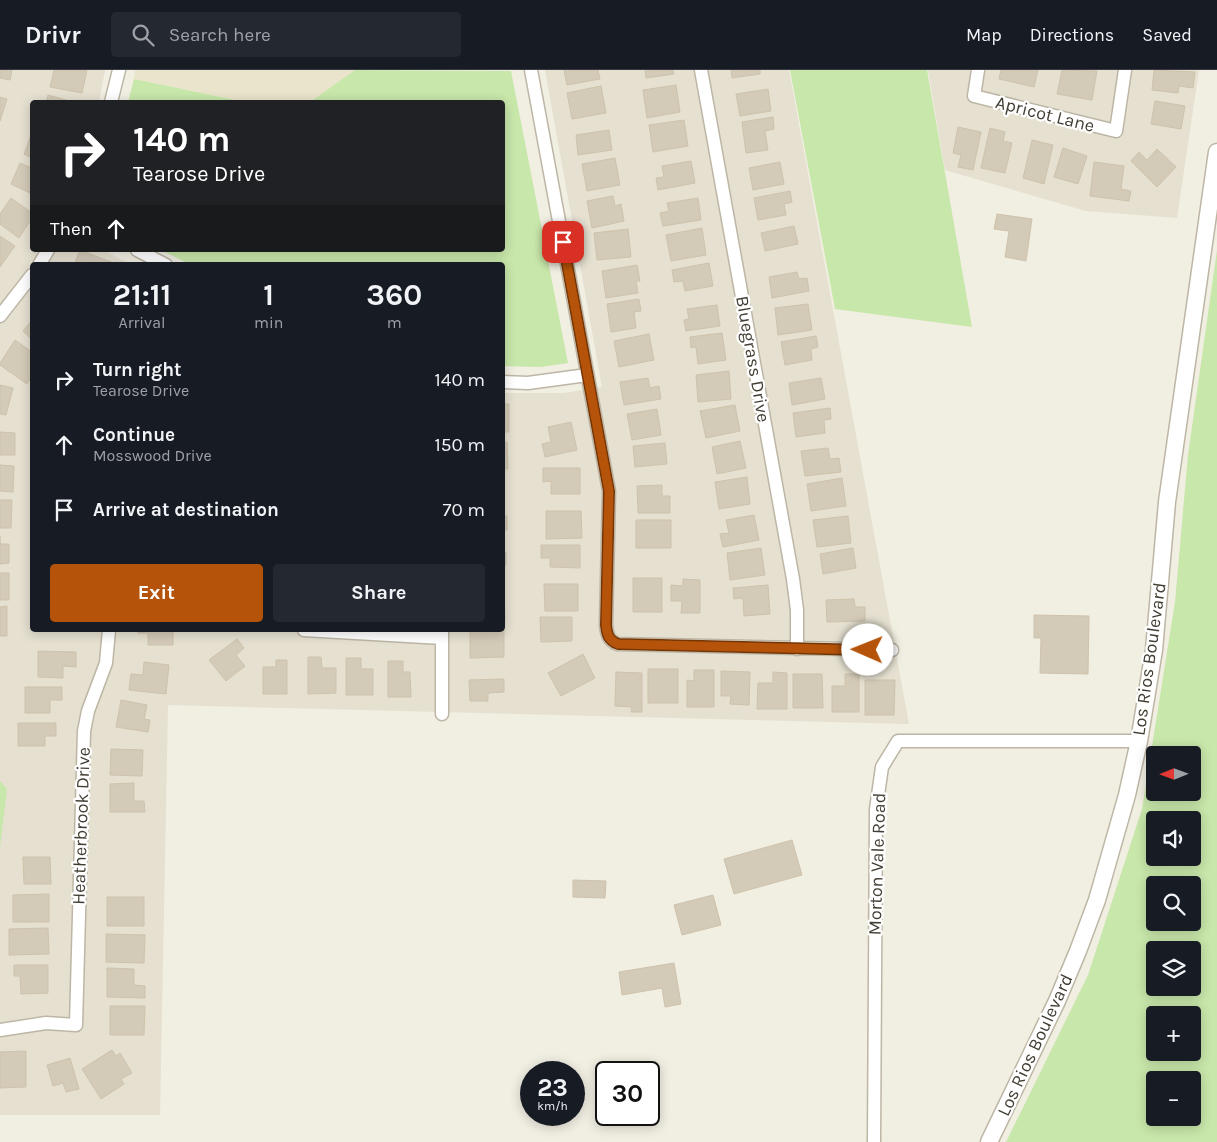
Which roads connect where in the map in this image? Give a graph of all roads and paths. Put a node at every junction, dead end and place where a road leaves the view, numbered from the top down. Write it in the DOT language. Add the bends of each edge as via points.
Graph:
graph roads {
  1 [pos="119,70"];
  2 [pos="531,70"];
  3 [pos="701,70"];
  4 [pos="978,70"];
  5 [pos="1125,70"];
  6 [pos="112,100"];
  7 [pos="1217,152"];
  8 [pos="141,252"];
  9 [pos="160,262"];
  10 [pos="30,278"];
  11 [pos="0,316"];
  12 [pos="587,375"];
  13 [pos="505,382"];
  14 [pos="109,632"];
  15 [pos="373,632"];
  16 [pos="442,634"];
  17 [pos="797,649"];
  18 [pos="892,650"];
  19 [pos="442,714"];
  20 [pos="1139,741"];
  21 [pos="0,1030"];
  22 [pos="874,1142"];
  23 [pos="989,1142"];
  1 -- 6 [label="street"];
  2 -- 12 [label="street"];
  3 -- 17 [label="street, Bluegrass Drive" via="793,579"];
  4 -- 5 [label="street, Apricot Lane" via="974,96 1116,131"];
  7 -- 20 [label="street, Los Rios Boulevard" via="1168,492 1154,650"];
  8 -- 9 [label="street"];
  10 -- 11 [label="street"];
  12 -- 13 [label="street" via="528,383"];
  12 -- 17 [label="street" via="609,491 606,625 609,639 618,644"];
  14 -- 21 [label="street, Heatherbrook Drive" via="106,664 84,731 76,1025 46,1023"];
  15 -- 16 [label="street"];
  16 -- 19 [label="street"];
  17 -- 18 [label="street"];
  20 -- 22 [label="street, Morton Vale Road" via="898,741 882,766 876,809"];
  20 -- 23 [label="street, Los Rios Boulevard" via="1097,900 1057,1001"];
}
